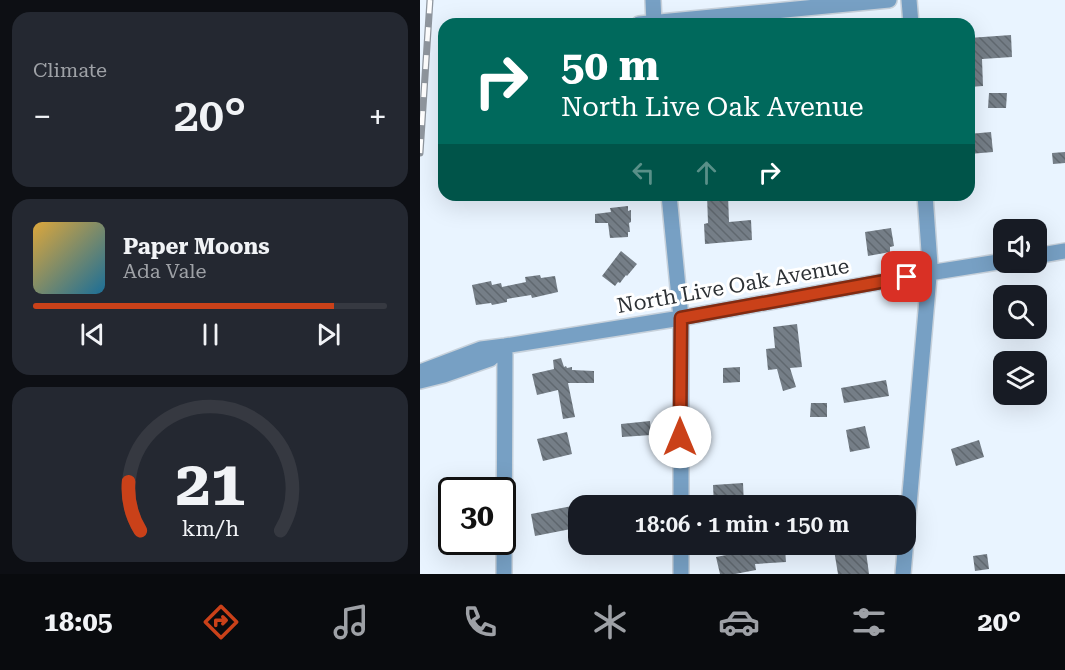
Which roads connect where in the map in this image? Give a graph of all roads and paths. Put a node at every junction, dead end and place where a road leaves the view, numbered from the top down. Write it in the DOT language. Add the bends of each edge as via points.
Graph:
graph roads {
  1 [pos="652,0"];
  2 [pos="889,0"];
  3 [pos="909,0"];
  4 [pos="650,18"];
  5 [pos="709,18"];
  6 [pos="910,18"];
  7 [pos="670,201"];
  8 [pos="925,201"];
  9 [pos="1065,251"];
  10 [pos="1047,254"];
  11 [pos="993,263"];
  12 [pos="929,273"];
  13 [pos="681,318"];
  14 [pos="505,346"];
  15 [pos="420,372"];
  16 [pos="420,381"];
  17 [pos="681,495"];
  18 [pos="681,555"];
  19 [pos="504,574"];
  20 [pos="681,574"];
  21 [pos="903,574"];
  1 -- 4 [label="street"];
  2 -- 5 [label="street"];
  3 -- 6 [label="street"];
  7 -- 13 [label="street"];
  8 -- 12 [label="street"];
  9 -- 10 [label="street"];
  11 -- 12 [label="street, North Live Oak Avenue"];
  12 -- 13 [label="street, North Live Oak Avenue"];
  12 -- 21 [label="street"];
  13 -- 14 [label="street, North Live Oak Avenue"];
  13 -- 17 [label="street"];
  14 -- 15 [label="street, North Live Oak Avenue" via="481,349"];
  14 -- 16 [label="street, North Live Oak Avenue" via="490,359"];
  14 -- 19 [label="street"];
  18 -- 20 [label="street"];
}
